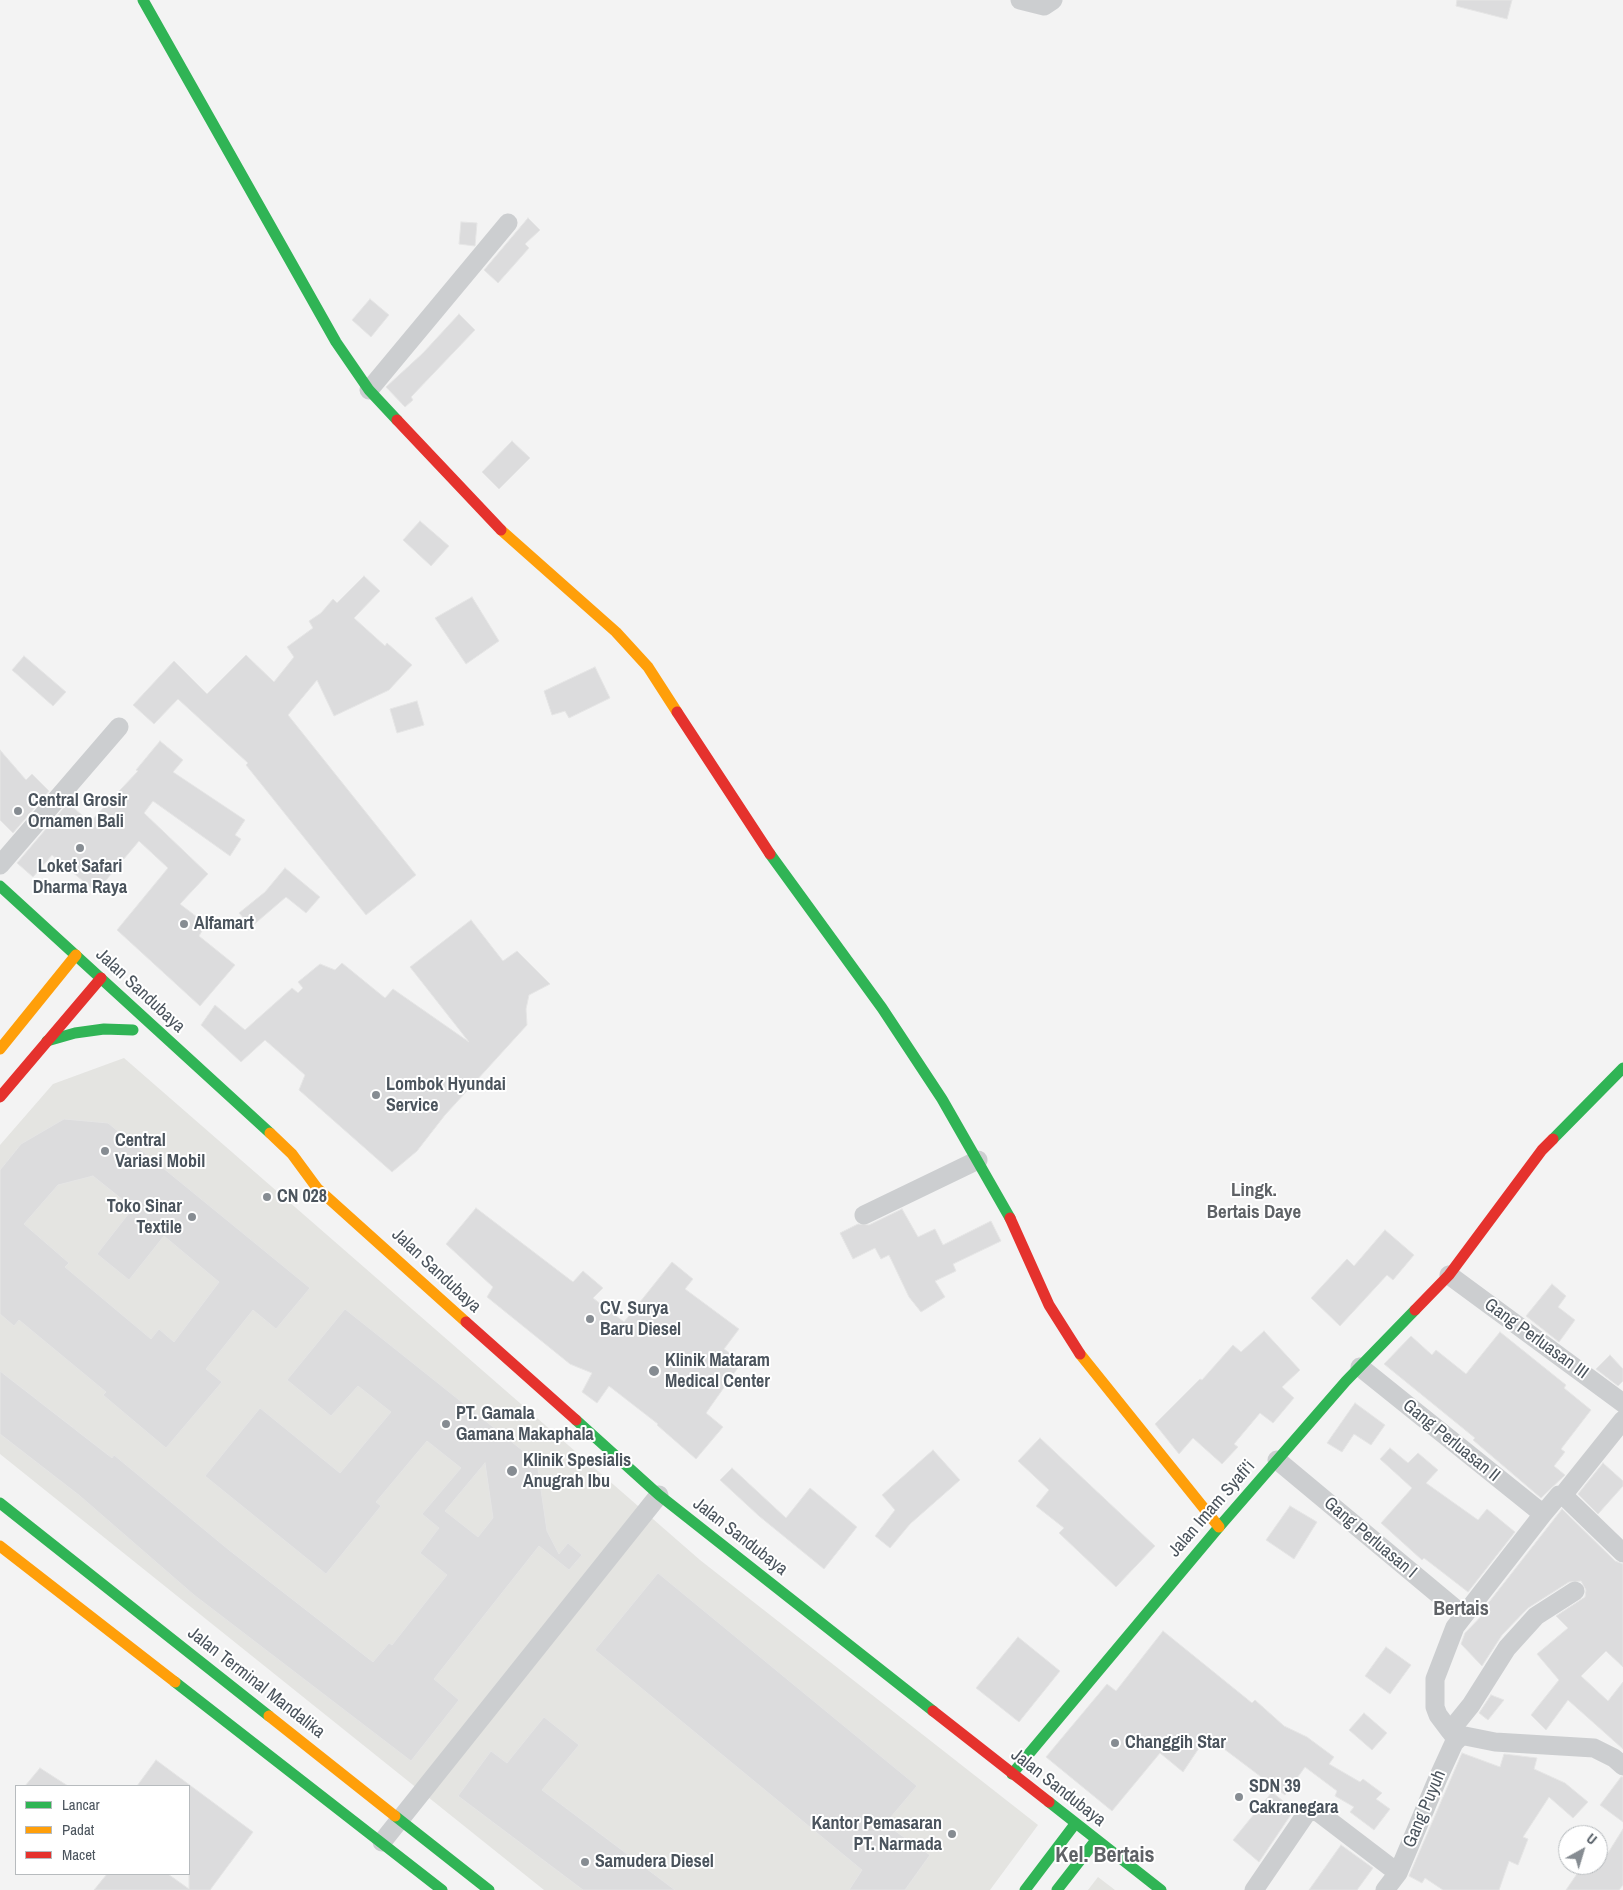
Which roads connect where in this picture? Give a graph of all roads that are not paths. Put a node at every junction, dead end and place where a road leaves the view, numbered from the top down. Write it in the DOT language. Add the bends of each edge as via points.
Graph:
graph roads {
  1 [pos="143,0"];
  2 [pos="1020,0"];
  3 [pos="1053,0"];
  4 [pos="508,223"];
  5 [pos="369,390"];
  6 [pos="119,727"];
  7 [pos="0,865"];
  8 [pos="0,886"];
  9 [pos="76,955"];
  10 [pos="100,978"];
  11 [pos="118,1017"];
  12 [pos="47,1041"];
  13 [pos="0,1049"];
  14 [pos="1623,1068"];
  15 [pos="0,1097"];
  16 [pos="978,1160"];
  17 [pos="289,1171"];
  18 [pos="317,1188"];
  19 [pos="864,1215"];
  20 [pos="1449,1275"];
  21 [pos="1360,1367"];
  22 [pos="1623,1403"];
  23 [pos="1623,1420"];
  24 [pos="1277,1460"];
  25 [pos="659,1495"];
  26 [pos="1563,1495"];
  27 [pos="0,1503"];
  28 [pos="1542,1514"];
  29 [pos="1219,1527"];
  30 [pos="0,1546"];
  31 [pos="1623,1553"];
  32 [pos="1575,1591"];
  33 [pos="1463,1615"];
  34 [pos="1460,1736"];
  35 [pos="1623,1766"];
  36 [pos="1012,1774"];
  37 [pos="400,1819"];
  38 [pos="1076,1824"];
  39 [pos="1096,1840"];
  40 [pos="382,1842"];
  41 [pos="1398,1874"];
  42 [pos="442,1890"];
  43 [pos="490,1890"];
  44 [pos="1025,1890"];
  45 [pos="1057,1890"];
  46 [pos="1160,1890"];
  47 [pos="1254,1890"];
  48 [pos="1385,1890"];
  1 -- 5 [label="main road" via="336,342"];
  2 -- 3 [label="street" via="1044,6"];
  4 -- 5 [label="street"];
  5 -- 16 [label="main road" via="512,542 616,632 648,667 786,879 897,1031"];
  6 -- 7 [label="street"];
  8 -- 9 [label="main road, Jalan Sandubaya"];
  9 -- 10 [label="main road, Jalan Sandubaya"];
  9 -- 13 [label="main road"];
  10 -- 12 [label="main road"];
  10 -- 18 [label="main road, Jalan Sandubaya" via="292,1154"];
  11 -- 12 [label="main road, Jalan Sandubaya" via="136,1033 94,1030"];
  12 -- 15 [label="main road"];
  14 -- 20 [label="main road, Jalan Imam Syafi'i" via="1542,1150"];
  16 -- 19 [label="street"];
  16 -- 29 [label="main road" via="1010,1217 1042,1292 1082,1358"];
  17 -- 18 [label="main road, Jalan Sandubaya"];
  18 -- 25 [label="main road, Jalan Sandubaya"];
  20 -- 21 [label="main road, Jalan Imam Syafi'i"];
  20 -- 22 [label="street, Gang Perluasan III"];
  21 -- 24 [label="main road, Jalan Imam Syafi'i"];
  21 -- 28 [label="street, Gang Perluasan II"];
  23 -- 26 [label="street"];
  24 -- 29 [label="main road, Jalan Imam Syafi'i"];
  24 -- 33 [label="street, Gang Perluasan I"];
  25 -- 36 [label="main road, Jalan Sandubaya"];
  25 -- 37 [label="street"];
  26 -- 28 [label="street" via="1559,1495"];
  26 -- 31 [label="street"];
  27 -- 37 [label="main road, Jalan Terminal Mandalika"];
  28 -- 33 [label="street"];
  29 -- 36 [label="main road, Jalan Imam Syafi'i"];
  30 -- 40 [label="main road"];
  32 -- 34 [label="street, Gang Puyuh" via="1553,1603 1506,1648 1471,1705"];
  33 -- 34 [label="street" via="1448,1643 1435,1679 1437,1713"];
  34 -- 35 [label="street" via="1495,1742 1594,1748"];
  34 -- 41 [label="street, Gang Puyuh" via="1438,1778"];
  36 -- 38 [label="main road, Jalan Sandubaya"];
  37 -- 40 [label="street"];
  37 -- 43 [label="main road, Jalan Terminal Mandalika"];
  38 -- 39 [label="main road, Jalan Sandubaya"];
  38 -- 44 [label="main road"];
  39 -- 45 [label="main road"];
  39 -- 46 [label="main road, Jalan Sandubaya"];
  40 -- 42 [label="main road"];
  41 -- 47 [label="street" via="1318,1812 1312,1811 1306,1814"];
  41 -- 48 [label="street, Gang Puyuh"];
}
